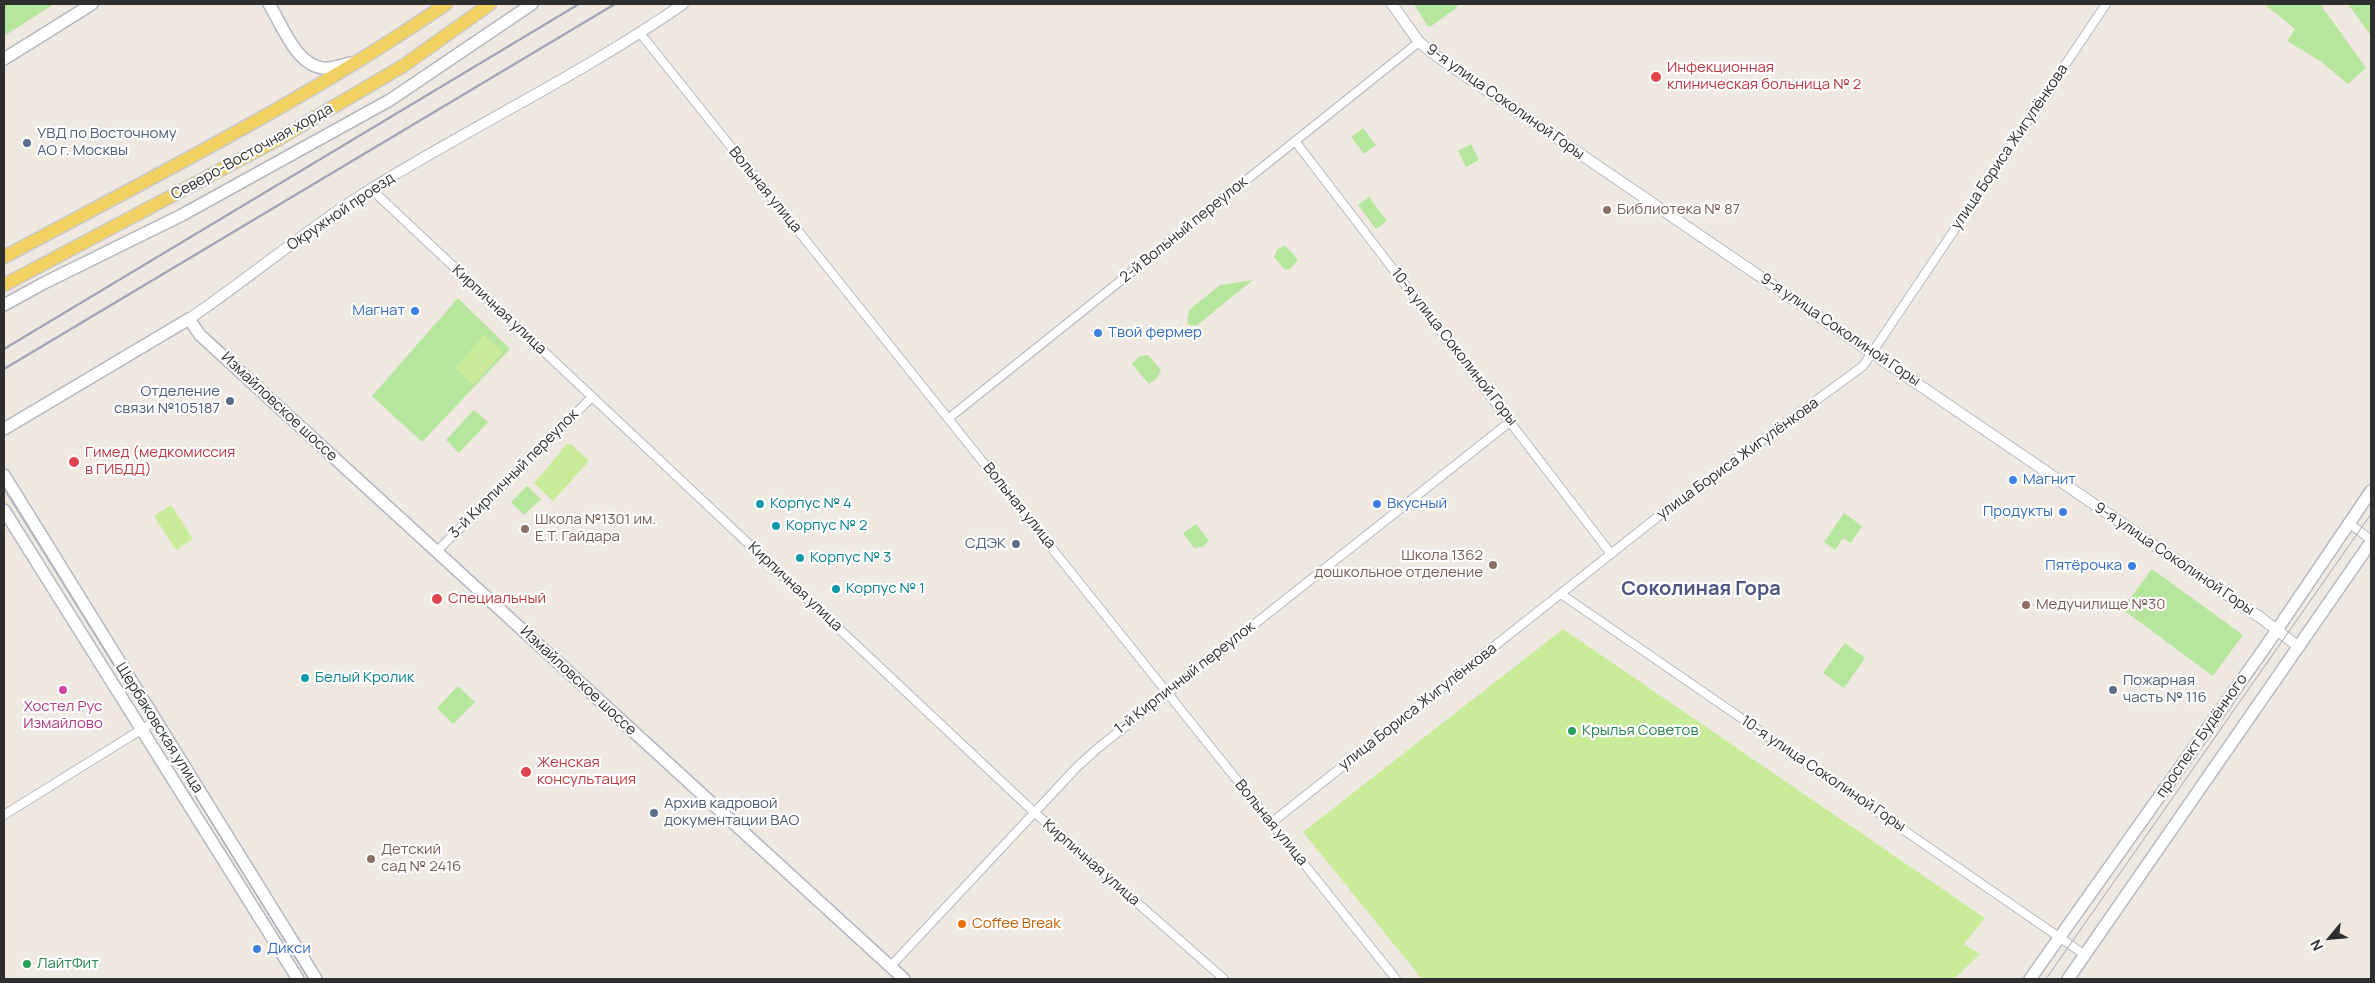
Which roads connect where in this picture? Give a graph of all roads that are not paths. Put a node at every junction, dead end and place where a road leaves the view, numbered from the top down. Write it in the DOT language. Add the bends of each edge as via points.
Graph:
graph roads {
  1 [pos="92,4"];
  2 [pos="269,4"];
  3 [pos="446,4"];
  4 [pos="490,4"];
  5 [pos="532,4"];
  6 [pos="683,4"];
  7 [pos="1392,4"];
  8 [pos="2106,4"];
  9 [pos="640,34"];
  10 [pos="1419,42"];
  11 [pos="4,59"];
  12 [pos="362,60"];
  13 [pos="1295,141"];
  14 [pos="371,189"];
  15 [pos="4,257"];
  16 [pos="4,284"];
  17 [pos="4,305"];
  18 [pos="189,318"];
  19 [pos="1872,352"];
  20 [pos="592,397"];
  21 [pos="949,418"];
  22 [pos="1511,421"];
  23 [pos="4,430"];
  24 [pos="4,475"];
  25 [pos="2371,491"];
  26 [pos="4,510"];
  27 [pos="2348,523"];
  28 [pos="2371,541"];
  29 [pos="436,552"];
  30 [pos="1611,554"];
  31 [pos="1561,594"];
  32 [pos="2277,630"];
  33 [pos="2299,647"];
  34 [pos="1166,692"];
  35 [pos="155,721"];
  36 [pos="141,730"];
  37 [pos="1035,813"];
  38 [pos="4,815"];
  39 [pos="1271,824"];
  40 [pos="2059,937"];
  41 [pos="2085,955"];
  42 [pos="890,967"];
  43 [pos="298,979"];
  44 [pos="316,979"];
  45 [pos="904,979"];
  46 [pos="1224,979"];
  47 [pos="1396,979"];
  48 [pos="2030,979"];
  49 [pos="2068,979"];
  1 -- 11 [label="main road"];
  2 -- 12 [label="main road" via="300,56 313,65 324,69"];
  3 -- 12 [label="main road, Северо-Восточная хорда"];
  4 -- 16 [label="main road, Северо-Восточная хорда" via="403,66 275,141"];
  5 -- 17 [label="main road" via="390,100 182,215"];
  6 -- 9 [label="street, Окружной проезд"];
  7 -- 10 [label="street, 9-я улица Соколиной Горы"];
  8 -- 19 [label="street, улица Бориса Жигулёнкова"];
  9 -- 14 [label="street, Окружной проезд"];
  9 -- 21 [label="street, Вольная улица"];
  10 -- 13 [label="street, 2-й Вольный переулок"];
  10 -- 19 [label="street, 9-я улица Соколиной Горы"];
  12 -- 15 [label="main road, Северо-Восточная хорда" via="193,156"];
  13 -- 21 [label="street, 2-й Вольный переулок"];
  13 -- 22 [label="street, 10-я улица Соколиной Горы"];
  14 -- 18 [label="street, Окружной проезд"];
  14 -- 20 [label="street, Кирпичная улица"];
  18 -- 23 [label="main road, Окружной проезд"];
  18 -- 29 [label="main road, Измайловское шоссе" via="200,335"];
  19 -- 30 [label="street, улица Бориса Жигулёнкова" via="1863,366"];
  19 -- 32 [label="street, 9-я улица Соколиной Горы"];
  20 -- 29 [label="street, 3-й Кирпичный переулок"];
  20 -- 37 [label="street, Кирпичная улица"];
  21 -- 34 [label="street, Вольная улица"];
  22 -- 30 [label="street, 10-я улица Соколиной Горы"];
  22 -- 34 [label="street, 1-й Кирпичный переулок"];
  24 -- 35 [label="main road, Щербаковская улица"];
  25 -- 27 [label="main road, проспект Будённого"];
  26 -- 36 [label="main road, Щербаковская улица"];
  27 -- 28 [label="street"];
  27 -- 32 [label="main road, проспект Будённого"];
  28 -- 33 [label="main road, проспект Будённого"];
  29 -- 42 [label="main road, Измайловское шоссе"];
  30 -- 31 [label="street, улица Бориса Жигулёнкова"];
  31 -- 39 [label="street, улица Бориса Жигулёнкова"];
  31 -- 40 [label="street, 10-я улица Соколиной Горы"];
  32 -- 33 [label="street, 9-я улица Соколиной Горы"];
  32 -- 40 [label="main road, проспект Будённого"];
  33 -- 41 [label="main road, проспект Будённого"];
  34 -- 37 [label="street, 1-й Кирпичный переулок" via="1077,767"];
  34 -- 39 [label="street, Вольная улица"];
  35 -- 36 [label="street"];
  35 -- 44 [label="main road, Щербаковская улица"];
  36 -- 38 [label="street"];
  36 -- 43 [label="main road, Щербаковская улица"];
  37 -- 42 [label="street, 1-й Кирпичный переулок"];
  37 -- 46 [label="street, Кирпичная улица"];
  39 -- 47 [label="street, Вольная улица"];
  40 -- 41 [label="street, 10-я улица Соколиной Горы"];
  40 -- 48 [label="main road, проспект Будённого"];
  41 -- 49 [label="main road, проспект Будённого"];
  42 -- 45 [label="main road, Измайловское шоссе"];
}
